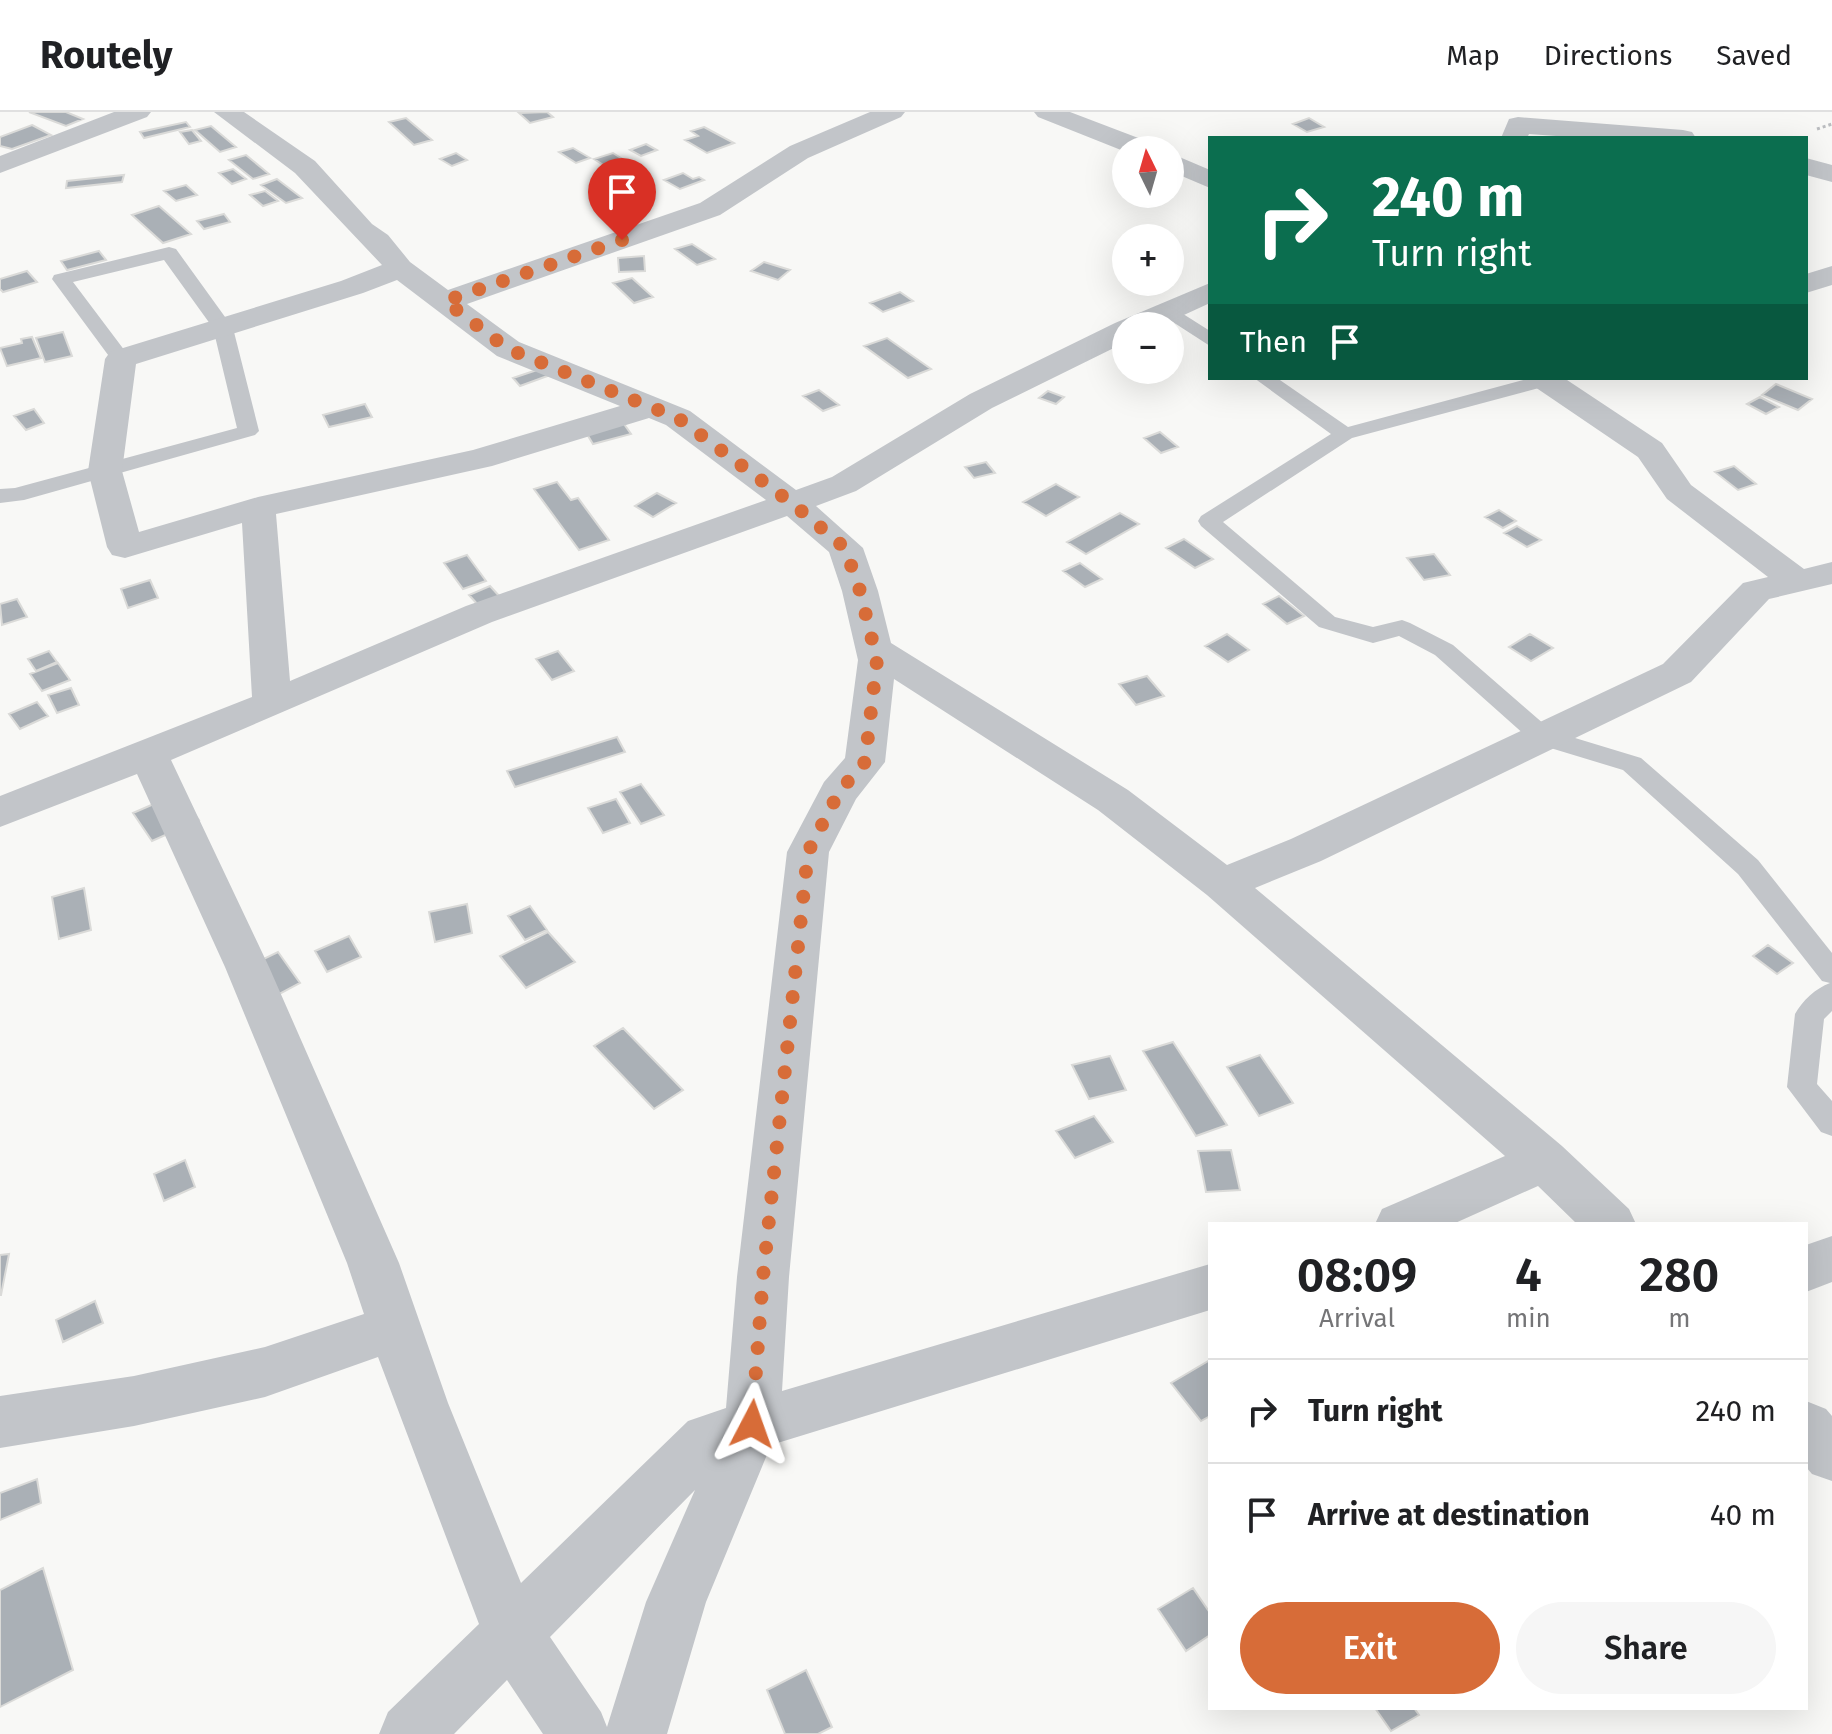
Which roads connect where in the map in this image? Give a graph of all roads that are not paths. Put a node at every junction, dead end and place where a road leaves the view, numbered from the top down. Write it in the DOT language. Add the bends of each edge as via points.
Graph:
graph roads {
  1 [pos="138,112"];
  2 [pos="227,112"];
  3 [pos="892,112"];
  4 [pos="1047,112"];
  5 [pos="1515,136"];
  6 [pos="1658,136"];
  7 [pos="1112,137"];
  8 [pos="0,165"];
  9 [pos="1808,167"];
  10 [pos="1184,168"];
  11 [pos="1832,174"];
  12 [pos="1208,179"];
  13 [pos="400,268"];
  14 [pos="1832,275"];
  15 [pos="1808,283"];
  16 [pos="1208,293"];
  17 [pos="445,301"];
  18 [pos="1169,311"];
  19 [pos="223,328"];
  20 [pos="1112,337"];
  21 [pos="1208,339"];
  22 [pos="121,359"];
  23 [pos="1267,380"];
  24 [pos="1544,380"];
  25 [pos="1549,380"];
  26 [pos="651,407"];
  27 [pos="1345,434"];
  28 [pos="105,471"];
  29 [pos="0,496"];
  30 [pos="793,504"];
  31 [pos="258,507"];
  32 [pos="1814,577"];
  33 [pos="874,649"];
  34 [pos="272,704"];
  35 [pos="1543,737"];
  36 [pos="148,754"];
  37 [pos="0,812"];
  38 [pos="1222,884"];
  39 [pos="1832,973"];
  40 [pos="1832,994"];
  41 [pos="1832,1123"];
  42 [pos="1545,1161"];
  43 [pos="1405,1222"];
  44 [pos="1609,1222"];
  45 [pos="1832,1258"];
  46 [pos="1808,1268"];
  47 [pos="1208,1288"];
  48 [pos="395,1327"];
  49 [pos="0,1422"];
  50 [pos="752,1424"];
  51 [pos="1808,1429"];
  52 [pos="1832,1455"];
  53 [pos="512,1633"];
  54 [pos="410,1734"];
  55 [pos="579,1734"];
  56 [pos="636,1734"];
  1 -- 8 [label="street"];
  2 -- 13 [label="street" via="305,167"];
  3 -- 17 [label="street" via="799,152 710,209"];
  4 -- 7 [label="street"];
  5 -- 6 [label="street" via="1518,125"];
  9 -- 11 [label="street"];
  10 -- 12 [label="street"];
  13 -- 17 [label="street"];
  13 -- 19 [label="street"];
  14 -- 15 [label="street"];
  16 -- 18 [label="street"];
  17 -- 26 [label="street" via="508,349"];
  18 -- 21 [label="lane"];
  19 -- 22 [label="street"];
  19 -- 22 [label="lane" via="169,253 61,279"];
  19 -- 28 [label="lane" via="248,431"];
  20 -- 30 [label="street" via="981,401 844,484"];
  22 -- 28 [label="street"];
  23 -- 27 [label="lane"];
  24 -- 27 [label="lane"];
  25 -- 32 [label="street" via="1650,450 1679,492"];
  26 -- 30 [label="street" via="678,418"];
  26 -- 31 [label="street" via="480,459"];
  27 -- 35 [label="lane" via="1209,521 1327,622 1373,635 1402,628 1444,650"];
  28 -- 29 [label="lane"];
  28 -- 31 [label="street" via="125,547"];
  30 -- 33 [label="street" via="845,548"];
  30 -- 34 [label="street" via="479,614"];
  31 -- 34 [label="street"];
  32 -- 35 [label="street" via="1756,591 1677,673"];
  33 -- 38 [label="street" via="1113,800"];
  33 -- 50 [label="street" via="865,762 839,792 808,852"];
  34 -- 36 [label="street"];
  35 -- 38 [label="street" via="1306,850"];
  35 -- 39 [label="lane" via="1632,764 1748,867"];
  36 -- 37 [label="street"];
  36 -- 48 [label="street" via="247,967"];
  38 -- 42 [label="street"];
  40 -- 41 [label="lane" via="1810,1014 1802,1087"];
  42 -- 43 [label="street"];
  42 -- 44 [label="street"];
  45 -- 46 [label="street"];
  47 -- 50 [label="street"];
  48 -- 49 [label="street" via="265,1372 134,1401"];
  48 -- 53 [label="street"];
  50 -- 53 [label="street" via="708,1439"];
  50 -- 56 [label="street" via="676,1602"];
  51 -- 52 [label="street"];
  53 -- 54 [label="street"];
  53 -- 55 [label="street"];
}
